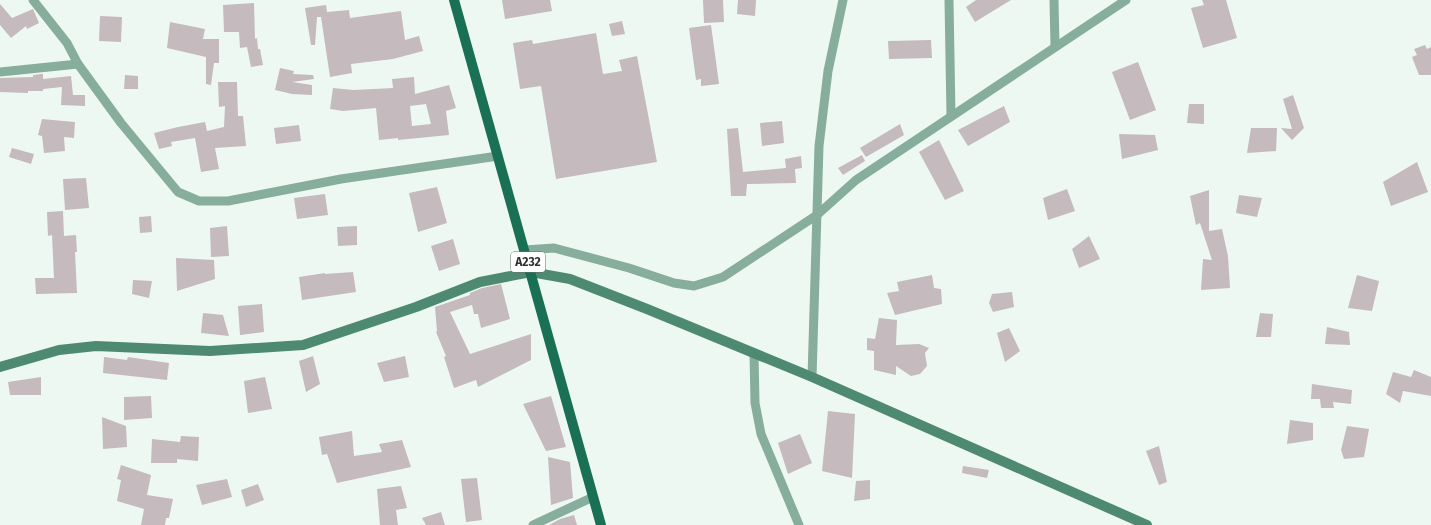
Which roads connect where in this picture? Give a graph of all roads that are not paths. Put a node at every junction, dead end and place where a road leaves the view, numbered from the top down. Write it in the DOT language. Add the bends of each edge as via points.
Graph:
graph roads {
  1 [pos="33,0"];
  2 [pos="454,0"];
  3 [pos="843,0"];
  4 [pos="949,0"];
  5 [pos="1054,0"];
  6 [pos="1126,0"];
  7 [pos="1055,46"];
  8 [pos="78,64"];
  9 [pos="0,72"];
  10 [pos="951,116"];
  11 [pos="498,156"];
  12 [pos="817,215"];
  13 [pos="525,250"];
  14 [pos="531,272"];
  15 [pos="754,354"];
  16 [pos="0,366"];
  17 [pos="812,377"];
  18 [pos="593,497"];
  19 [pos="533,525"];
  20 [pos="601,525"];
  21 [pos="799,525"];
  22 [pos="1147,525"];
  1 -- 8 [label="street" via="67,43"];
  2 -- 11 [label="main road, A232"];
  3 -- 12 [label="street" via="828,71 819,146"];
  4 -- 10 [label="street"];
  5 -- 7 [label="street"];
  6 -- 7 [label="street"];
  7 -- 10 [label="street"];
  8 -- 9 [label="street"];
  8 -- 11 [label="street" via="121,123 178,192 199,201 228,201 341,179"];
  10 -- 12 [label="street" via="856,180"];
  11 -- 13 [label="main road, A232"];
  12 -- 13 [label="street" via="723,277 694,286 674,283 554,248"];
  12 -- 17 [label="street"];
  13 -- 14 [label="main road, A232"];
  14 -- 15 [label="street" via="570,280"];
  14 -- 16 [label="street" via="480,282 416,307 303,345 210,351 96,346 59,350"];
  14 -- 18 [label="main road, A232"];
  15 -- 17 [label="street"];
  15 -- 21 [label="street" via="755,402 761,434"];
  17 -- 22 [label="street"];
  18 -- 19 [label="street"];
  18 -- 20 [label="main road, A232"];
}
